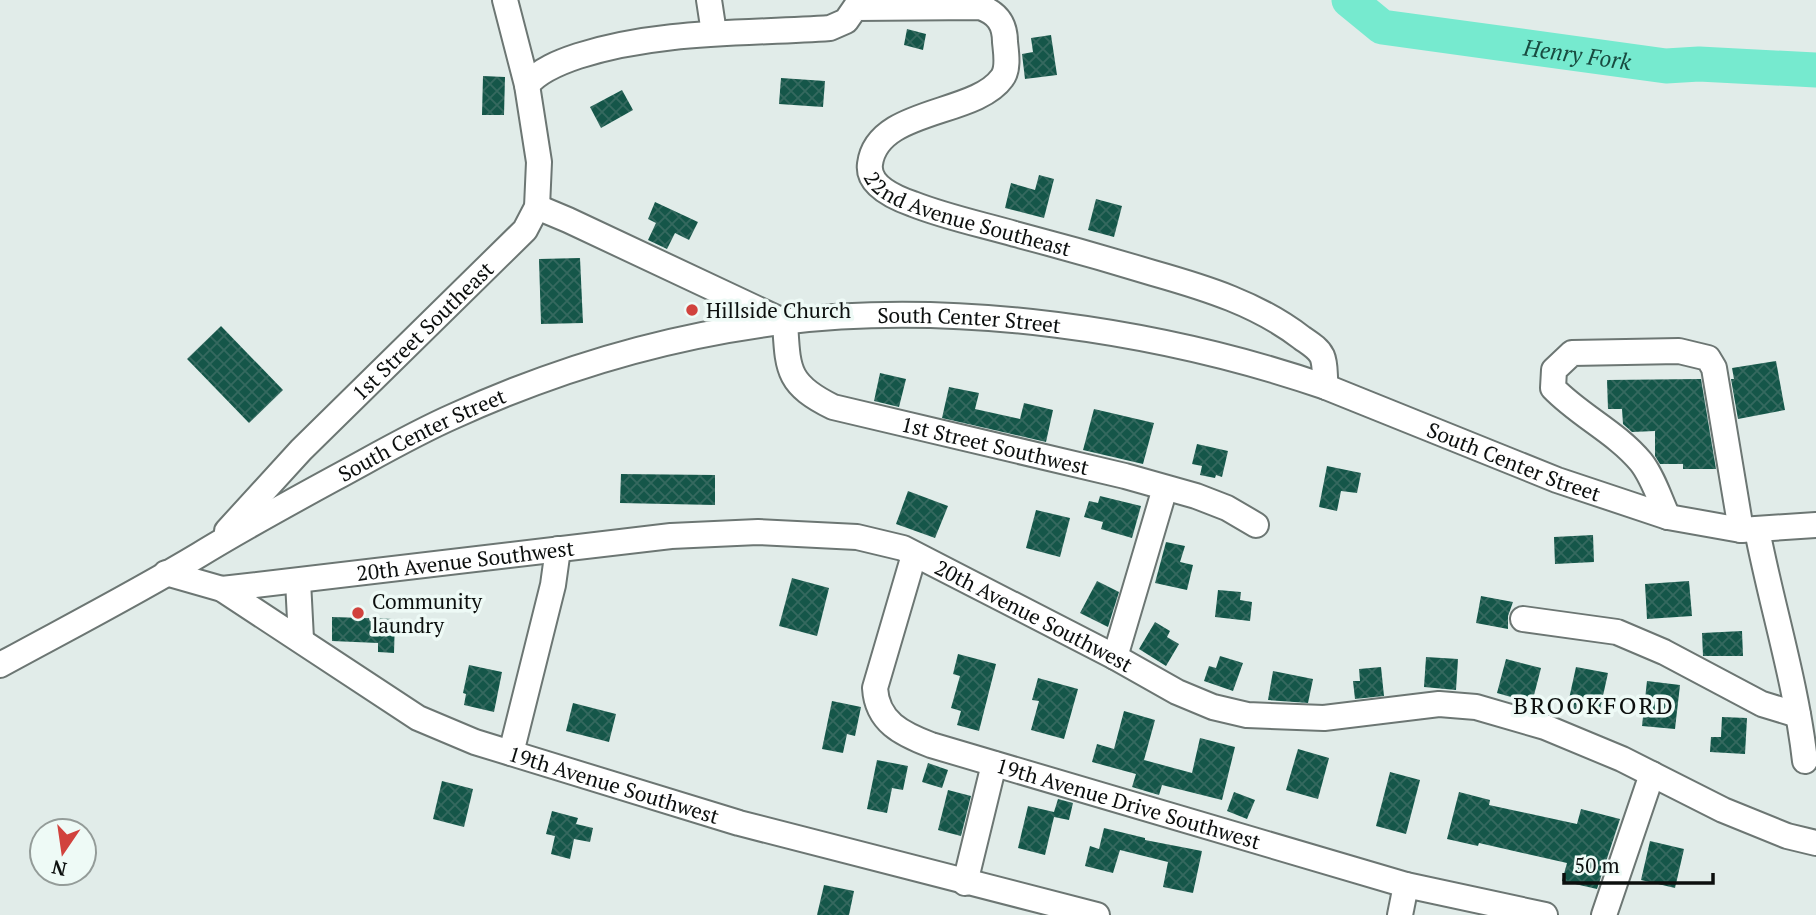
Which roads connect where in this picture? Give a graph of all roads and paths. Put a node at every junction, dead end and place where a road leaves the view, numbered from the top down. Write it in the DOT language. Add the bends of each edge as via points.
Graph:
graph roads {
  1 [pos="505,0"];
  2 [pos="709,0"];
  3 [pos="856,4"];
  4 [pos="714,33"];
  5 [pos="527,85"];
  6 [pos="537,207"];
  7 [pos="785,322"];
  8 [pos="1326,387"];
  9 [pos="1164,488"];
  10 [pos="1668,517"];
  11 [pos="1256,525"];
  12 [pos="1816,525"];
  13 [pos="1749,530"];
  14 [pos="220,541"];
  15 [pos="558,549"];
  16 [pos="915,555"];
  17 [pos="166,573"];
  18 [pos="298,581"];
  19 [pos="222,589"];
  20 [pos="1523,619"];
  21 [pos="301,639"];
  22 [pos="1115,657"];
  23 [pos="0,665"];
  24 [pos="1798,715"];
  25 [pos="511,752"];
  26 [pos="1805,761"];
  27 [pos="994,764"];
  28 [pos="1652,774"];
  29 [pos="1816,843"];
  30 [pos="965,883"];
  31 [pos="1406,885"];
  32 [pos="1097,915"];
  33 [pos="1400,915"];
  34 [pos="1545,915"];
  35 [pos="1604,915"];
  1 -- 5 [label="street, 1st Street Southeast"];
  2 -- 4 [label="street"];
  3 -- 4 [label="street, 22nd Avenue Southeast" via="846,21 830,28"];
  3 -- 8 [label="street, 22nd Avenue Southeast" via="980,7 993,12 1005,36 1002,79 979,96 892,130 876,145 869,170 885,191 959,220 1154,273 1248,305 1315,348 1322,356"];
  4 -- 5 [label="street, 22nd Avenue Southeast" via="606,48 547,69"];
  5 -- 6 [label="street, 1st Street Southeast" via="539,162"];
  6 -- 7 [label="street"];
  6 -- 14 [label="street, 1st Street Southeast" via="525,230 301,450"];
  7 -- 8 [label="street, South Center Street" via="908,315 1058,325 1178,345"];
  7 -- 9 [label="street, 1st Street Southwest" via="788,366 800,387 833,407 1077,463"];
  7 -- 14 [label="street, South Center Street" via="608,359 510,392 411,436"];
  8 -- 10 [label="street, South Center Street" via="1557,480"];
  9 -- 11 [label="street, 1st Street Southwest" via="1227,508"];
  9 -- 22 [label="street"];
  10 -- 13 [label="street, South Center Street"];
  10 -- 13 [label="street" via="1643,464 1615,435 1553,388 1554,370 1572,353 1679,351 1708,358 1714,368"];
  12 -- 13 [label="street, South Center Street"];
  13 -- 24 [label="street" via="1766,576"];
  14 -- 17 [label="street, South Center Street"];
  15 -- 16 [label="street, 20th Avenue Southwest" via="671,536 770,532 857,537"];
  15 -- 18 [label="street, 20th Avenue Southwest"];
  15 -- 25 [label="street"];
  16 -- 22 [label="street, 20th Avenue Southwest"];
  16 -- 27 [label="street, 19th Avenue Drive Southwest" via="875,688 876,703 904,734"];
  17 -- 19 [label="street, 19th Avenue Southwest"];
  17 -- 23 [label="street, South Center Street"];
  18 -- 19 [label="street, 20th Avenue Southwest"];
  18 -- 21 [label="street"];
  19 -- 21 [label="street, 19th Avenue Southwest"];
  20 -- 24 [label="street" via="1617,632 1762,704"];
  21 -- 25 [label="street, 19th Avenue Southwest" via="418,718"];
  22 -- 28 [label="street, 20th Avenue Southwest" via="1177,692 1247,715 1324,718 1439,704 1476,707 1545,727"];
  24 -- 26 [label="street"];
  25 -- 30 [label="street, 19th Avenue Southwest" via="738,823"];
  27 -- 30 [label="street"];
  27 -- 31 [label="street, 19th Avenue Drive Southwest"];
  28 -- 29 [label="street, 20th Avenue Southwest" via="1732,814"];
  28 -- 35 [label="street"];
  30 -- 32 [label="street, 19th Avenue Southwest"];
  31 -- 33 [label="street"];
  31 -- 34 [label="street, 19th Avenue Drive Southwest"];
}
